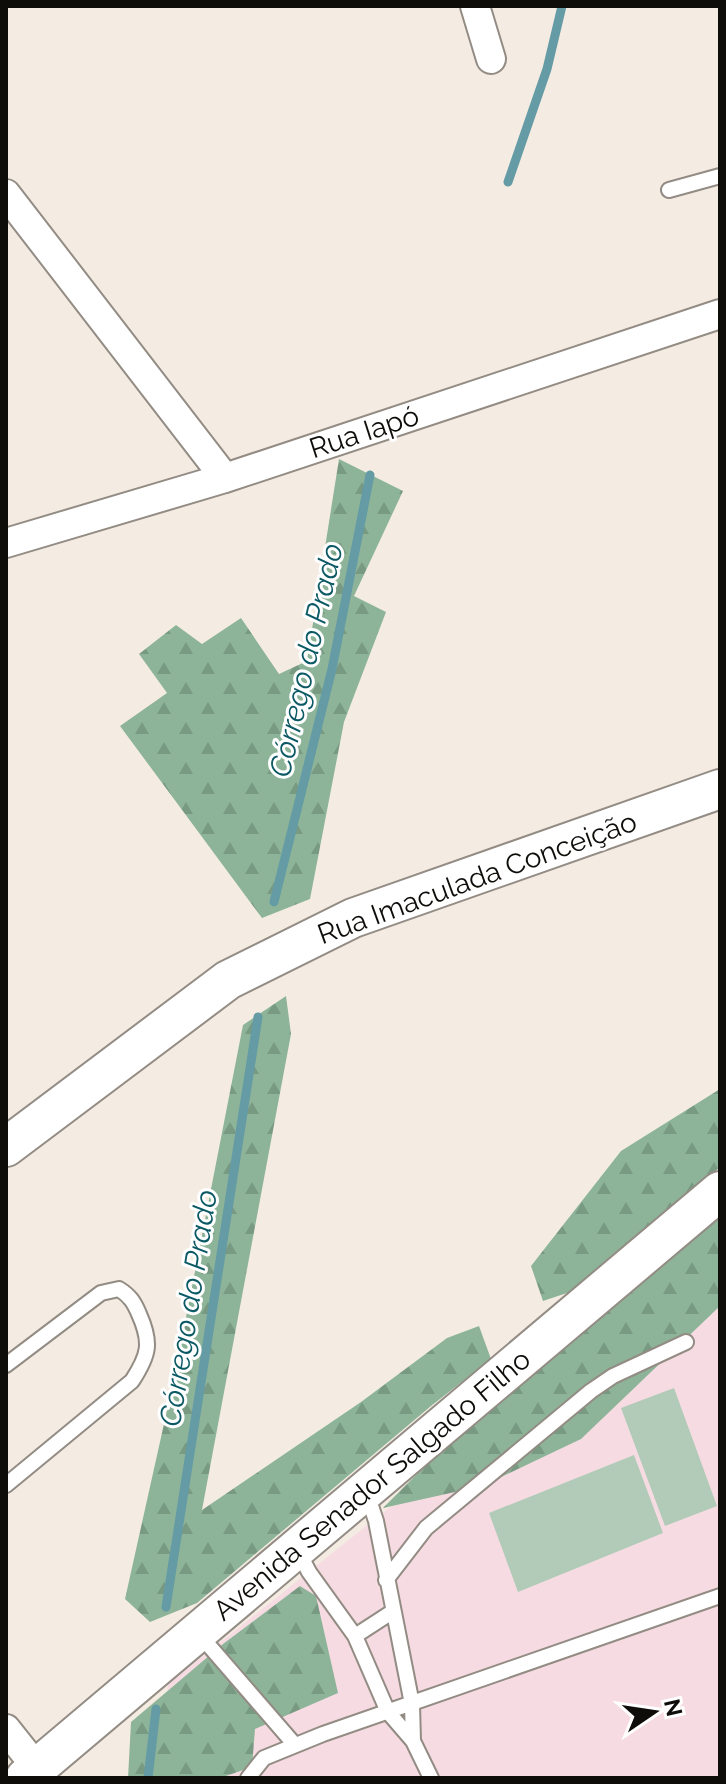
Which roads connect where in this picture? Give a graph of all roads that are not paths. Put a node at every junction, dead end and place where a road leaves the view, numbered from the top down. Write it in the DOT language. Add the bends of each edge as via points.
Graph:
graph roads {
  1 [pos="475,6"];
  2 [pos="491,59"];
  3 [pos="720,176"];
  4 [pos="669,190"];
  5 [pos="6,194"];
  6 [pos="720,314"];
  7 [pos="225,478"];
  8 [pos="6,543"];
  9 [pos="720,789"];
  10 [pos="6,1147"];
  11 [pos="720,1191"];
  12 [pos="686,1342"];
  13 [pos="6,1365"];
  14 [pos="6,1485"];
  15 [pos="365,1491"];
  16 [pos="297,1549"];
  17 [pos="386,1580"];
  18 [pos="720,1596"];
  19 [pos="392,1612"];
  20 [pos="197,1632"];
  21 [pos="355,1636"];
  22 [pos="412,1704"];
  23 [pos="388,1712"];
  24 [pos="6,1729"];
  25 [pos="413,1741"];
  26 [pos="295,1745"];
  27 [pos="35,1775"];
  28 [pos="248,1778"];
  29 [pos="431,1778"];
  1 -- 2 [label="street"];
  3 -- 4 [label="lane"];
  5 -- 7 [label="street"];
  6 -- 7 [label="street, Rua Iapó"];
  7 -- 8 [label="street, Rua Iapó"];
  9 -- 10 [label="main road, Rua Imaculada Conceição" via="353,918 228,980"];
  11 -- 15 [label="main road, Avenida Senador Salgado Filho"];
  12 -- 17 [label="lane" via="591,1391 426,1528"];
  13 -- 14 [label="lane" via="101,1293 119,1289 132,1297 149,1335 145,1362 132,1381"];
  15 -- 16 [label="main road, Avenida Senador Salgado Filho"];
  15 -- 17 [label="lane"];
  16 -- 20 [label="main road, Avenida Senador Salgado Filho"];
  16 -- 21 [label="lane"];
  17 -- 19 [label="lane"];
  18 -- 22 [label="lane"];
  19 -- 21 [label="lane"];
  19 -- 22 [label="lane"];
  20 -- 26 [label="lane"];
  20 -- 27 [label="main road, Avenida Senador Salgado Filho"];
  21 -- 23 [label="lane"];
  22 -- 23 [label="lane"];
  22 -- 25 [label="lane"];
  23 -- 25 [label="lane"];
  23 -- 26 [label="lane"];
  24 -- 27 [label="street"];
  25 -- 29 [label="lane"];
  26 -- 28 [label="lane" via="264,1758"];
}
